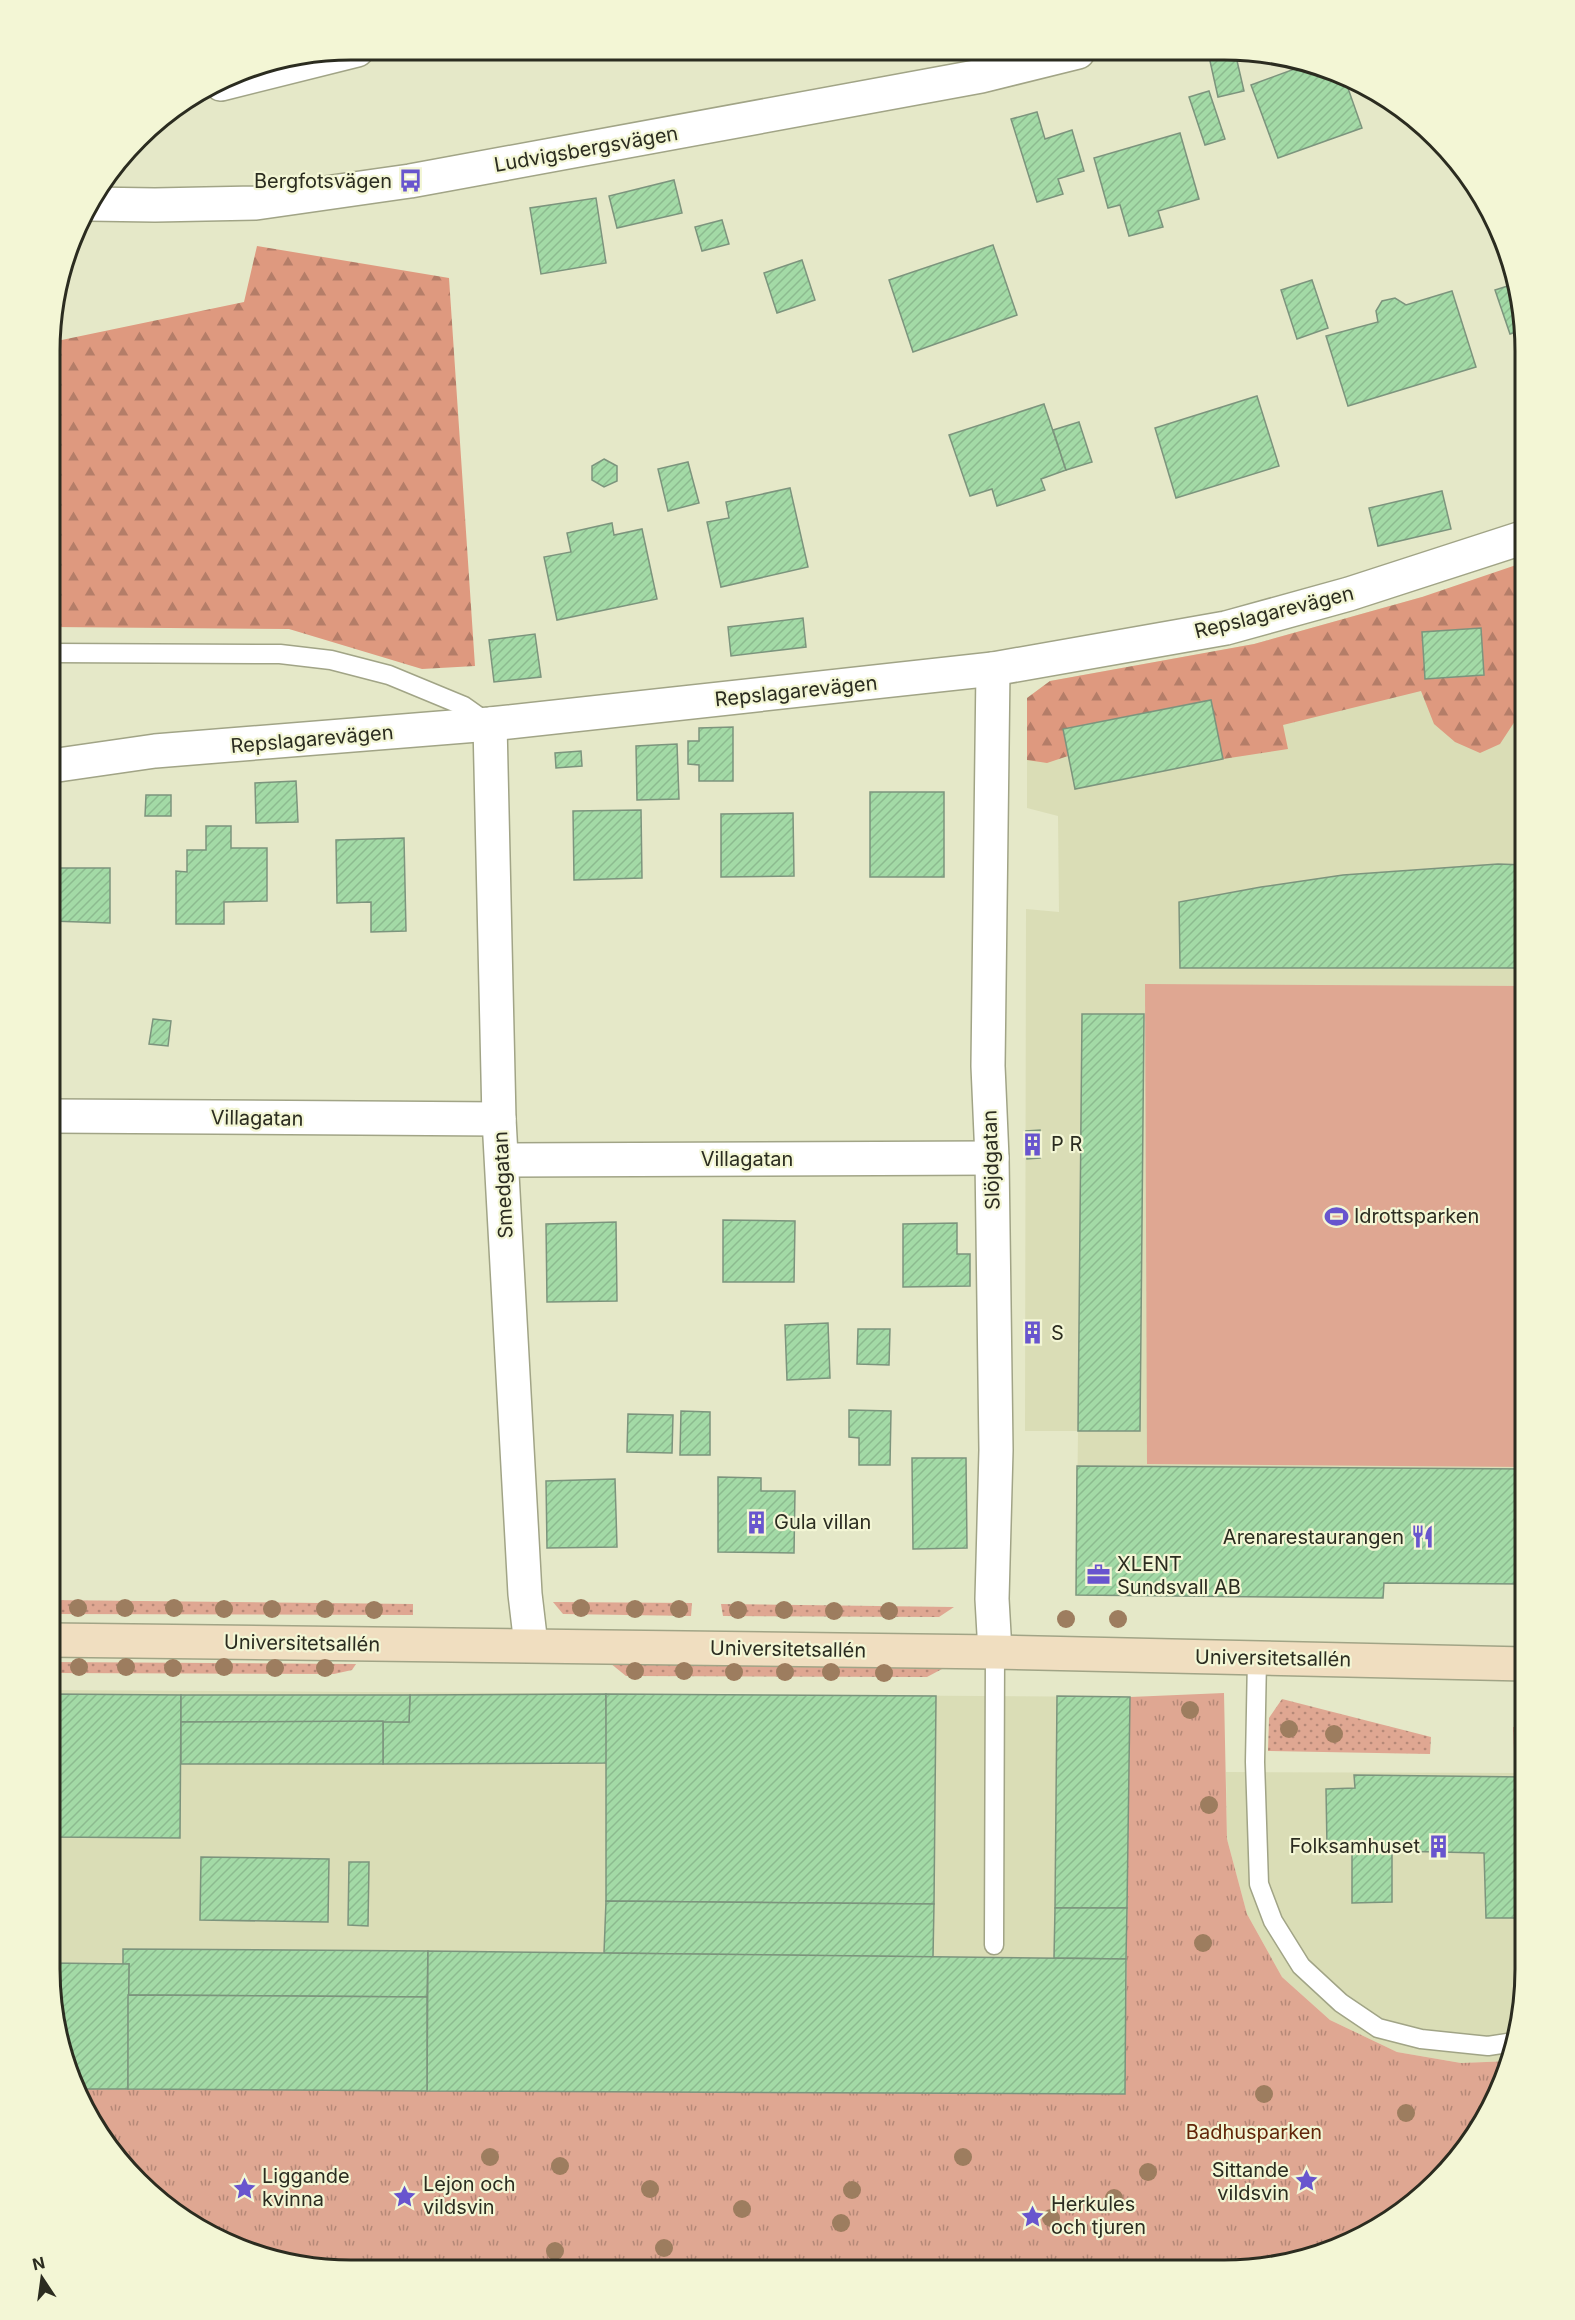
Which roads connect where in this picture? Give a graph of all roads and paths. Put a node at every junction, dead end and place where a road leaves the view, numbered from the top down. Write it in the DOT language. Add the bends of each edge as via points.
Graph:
graph roads {
  1 [pos="1045,60"];
  2 [pos="285,68"];
  3 [pos="257,75"];
  4 [pos="100,204"];
  5 [pos="1515,540"];
  6 [pos="60,653"];
  7 [pos="993,669"];
  8 [pos="490,724"];
  9 [pos="60,765"];
  10 [pos="60,1116"];
  11 [pos="499,1119"];
  12 [pos="992,1158"];
  13 [pos="502,1160"];
  14 [pos="60,1640"];
  15 [pos="531,1645"];
  16 [pos="995,1652"];
  17 [pos="1257,1658"];
  18 [pos="1515,1664"];
  19 [pos="994,1945"];
  20 [pos="1505,2043"];
  1 -- 4 [label="street, Ludvigsbergsvägen" via="734,123 398,183 256,202"];
  2 -- 3 [label="street"];
  5 -- 7 [label="street, Repslagarevägen" via="1349,594 1226,628"];
  6 -- 8 [label="lane" via="280,654 331,660 389,675 464,706"];
  7 -- 8 [label="street, Repslagarevägen"];
  7 -- 12 [label="street, Slöjdgatan" via="988,1054"];
  8 -- 9 [label="street, Repslagarevägen" via="155,751"];
  8 -- 11 [label="street, Smedgatan"];
  10 -- 11 [label="street, Villagatan"];
  11 -- 13 [label="street, Smedgatan"];
  12 -- 13 [label="street, Villagatan"];
  12 -- 16 [label="street, Slöjdgatan"];
  13 -- 15 [label="street, Smedgatan"];
  14 -- 15 [label="street, Universitetsallén"];
  15 -- 16 [label="street, Universitetsallén"];
  16 -- 17 [label="street, Universitetsallén"];
  16 -- 19 [label="lane"];
  17 -- 18 [label="street, Universitetsallén"];
  17 -- 20 [label="lane" via="1259,1884 1273,1921 1301,1966 1341,2003 1378,2028 1432,2040 1488,2046"];
}
